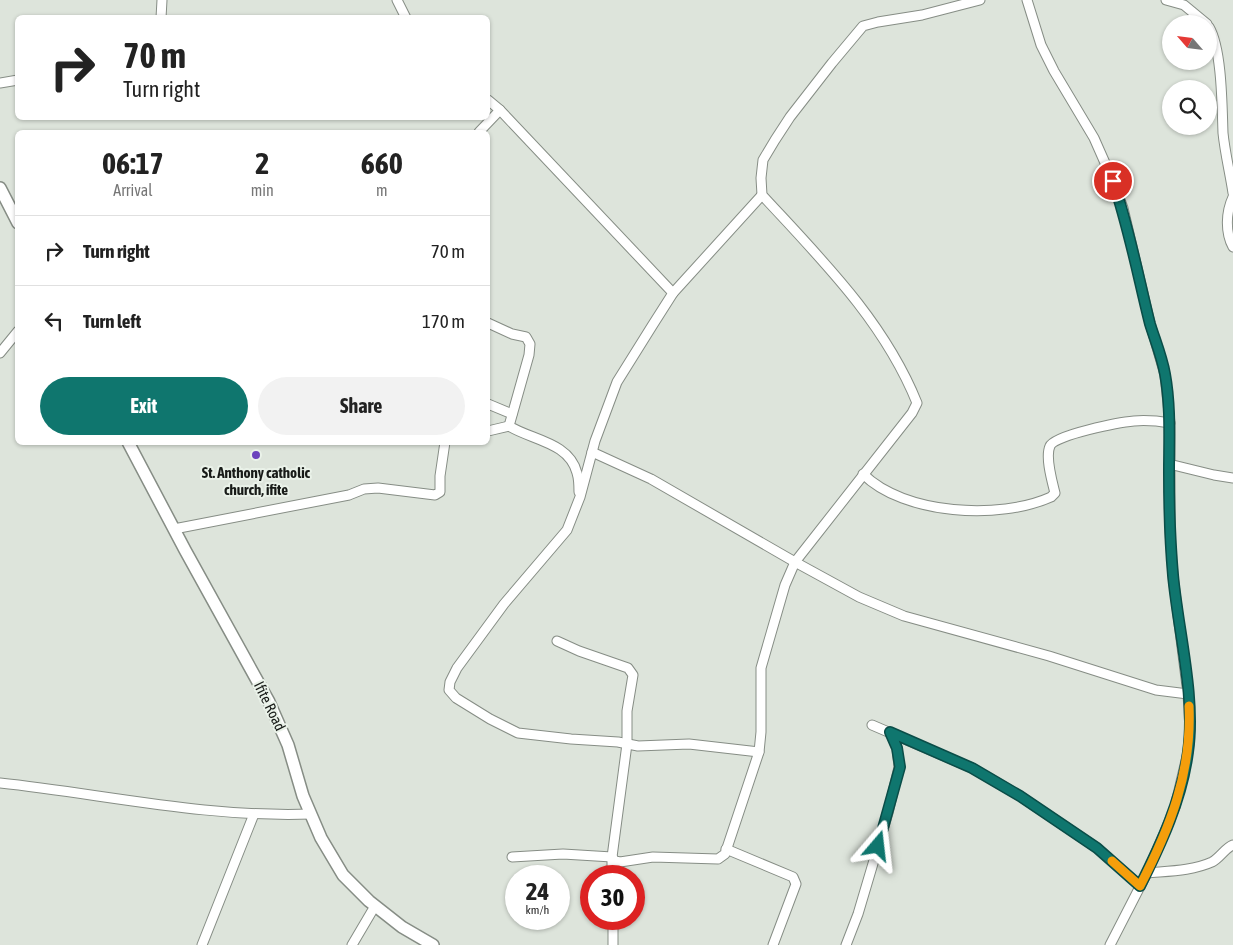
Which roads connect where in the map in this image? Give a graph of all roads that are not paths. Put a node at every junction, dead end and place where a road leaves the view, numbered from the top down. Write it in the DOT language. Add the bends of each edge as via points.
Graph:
graph roads {
  1 [pos="162,0"];
  2 [pos="397,0"];
  3 [pos="980,0"];
  4 [pos="1027,0"];
  5 [pos="1166,0"];
  6 [pos="161,15"];
  7 [pos="404,15"];
  8 [pos="1196,15"];
  9 [pos="1218,69"];
  10 [pos="15,81"];
  11 [pos="0,84"];
  12 [pos="490,102"];
  13 [pos="500,110"];
  14 [pos="481,130"];
  15 [pos="0,188"];
  16 [pos="1233,193"];
  17 [pos="762,194"];
  18 [pos="1233,197"];
  19 [pos="15,217"];
  20 [pos="1233,247"];
  21 [pos="673,292"];
  22 [pos="490,324"];
  23 [pos="15,335"];
  24 [pos="0,353"];
  25 [pos="490,405"];
  26 [pos="512,414"];
  27 [pos="1170,423"];
  28 [pos="509,426"];
  29 [pos="490,431"];
  30 [pos="130,445"];
  31 [pos="445,445"];
  32 [pos="592,452"];
  33 [pos="1169,464"];
  34 [pos="863,474"];
  35 [pos="1233,478"];
  36 [pos="580,497"];
  37 [pos="174,529"];
  38 [pos="795,562"];
  39 [pos="557,641"];
  40 [pos="1188,694"];
  41 [pos="872,724"];
  42 [pos="890,732"];
  43 [pos="627,744"];
  44 [pos="759,752"];
  45 [pos="0,783"];
  46 [pos="254,814"];
  47 [pos="311,814"];
  48 [pos="1233,845"];
  49 [pos="726,849"];
  50 [pos="512,857"];
  51 [pos="612,857"];
  52 [pos="612,865"];
  53 [pos="1147,873"];
  54 [pos="1140,886"];
  55 [pos="375,906"];
  56 [pos="613,930"];
  57 [pos="202,945"];
  58 [pos="352,945"];
  59 [pos="433,945"];
  60 [pos="614,945"];
  61 [pos="773,945"];
  62 [pos="846,945"];
  63 [pos="1110,945"];
  1 -- 6 [label="street"];
  2 -- 7 [label="street"];
  3 -- 17 [label="street" via="864,26 775,140 763,160"];
  4 -- 27 [label="street" via="1041,45 1094,138 1123,208 1165,375"];
  5 -- 8 [label="street" via="1184,5"];
  9 -- 16 [label="street"];
  10 -- 11 [label="street"];
  12 -- 13 [label="street"];
  13 -- 14 [label="street"];
  13 -- 21 [label="street"];
  15 -- 19 [label="street"];
  17 -- 21 [label="street"];
  17 -- 34 [label="street" via="843,282 871,320 917,403"];
  18 -- 20 [label="street" via="1227,220"];
  21 -- 32 [label="street" via="617,382"];
  22 -- 26 [label="street" via="526,337 530,344 530,355"];
  23 -- 24 [label="street"];
  25 -- 26 [label="street"];
  26 -- 28 [label="street"];
  27 -- 33 [label="street"];
  27 -- 34 [label="street" via="1133,421 1055,440 1049,447 1054,492 1051,497 1002,511 981,512 920,504 873,484"];
  28 -- 29 [label="street"];
  28 -- 36 [label="street" via="546,442 567,456 577,472"];
  30 -- 37 [label="street, Ifite Road"];
  31 -- 37 [label="street" via="440,492 435,495 364,489 349,495"];
  32 -- 36 [label="street"];
  32 -- 38 [label="street" via="651,479"];
  33 -- 35 [label="street"];
  33 -- 40 [label="street" via="1173,576"];
  34 -- 38 [label="street"];
  36 -- 43 [label="street" via="567,530 504,604 457,668 449,690 456,698 518,733"];
  37 -- 47 [label="street, Ifite Road" via="270,702"];
  38 -- 40 [label="street" via="859,597 904,616 1156,690"];
  38 -- 44 [label="street" via="761,668"];
  39 -- 43 [label="street" via="631,671 626,711"];
  40 -- 53 [label="street" via="1190,729 1183,777 1175,807"];
  41 -- 42 [label="street"];
  42 -- 54 [label="street" via="972,768 1020,796 1097,848"];
  42 -- 62 [label="street" via="900,767"];
  43 -- 44 [label="street" via="689,744"];
  43 -- 51 [label="street"];
  44 -- 49 [label="street"];
  45 -- 46 [label="street"];
  46 -- 47 [label="street"];
  46 -- 57 [label="street"];
  47 -- 55 [label="street, Ifite Road" via="343,875"];
  48 -- 53 [label="street" via="1214,861 1196,868"];
  49 -- 51 [label="street" via="718,860 653,857 620,862"];
  49 -- 61 [label="street" via="793,877 796,884"];
  50 -- 51 [label="street" via="563,854"];
  51 -- 52 [label="street"];
  53 -- 54 [label="street"];
  54 -- 63 [label="street"];
  55 -- 58 [label="street"];
  55 -- 59 [label="street, Ifite Road"];
  56 -- 60 [label="street"];
}
